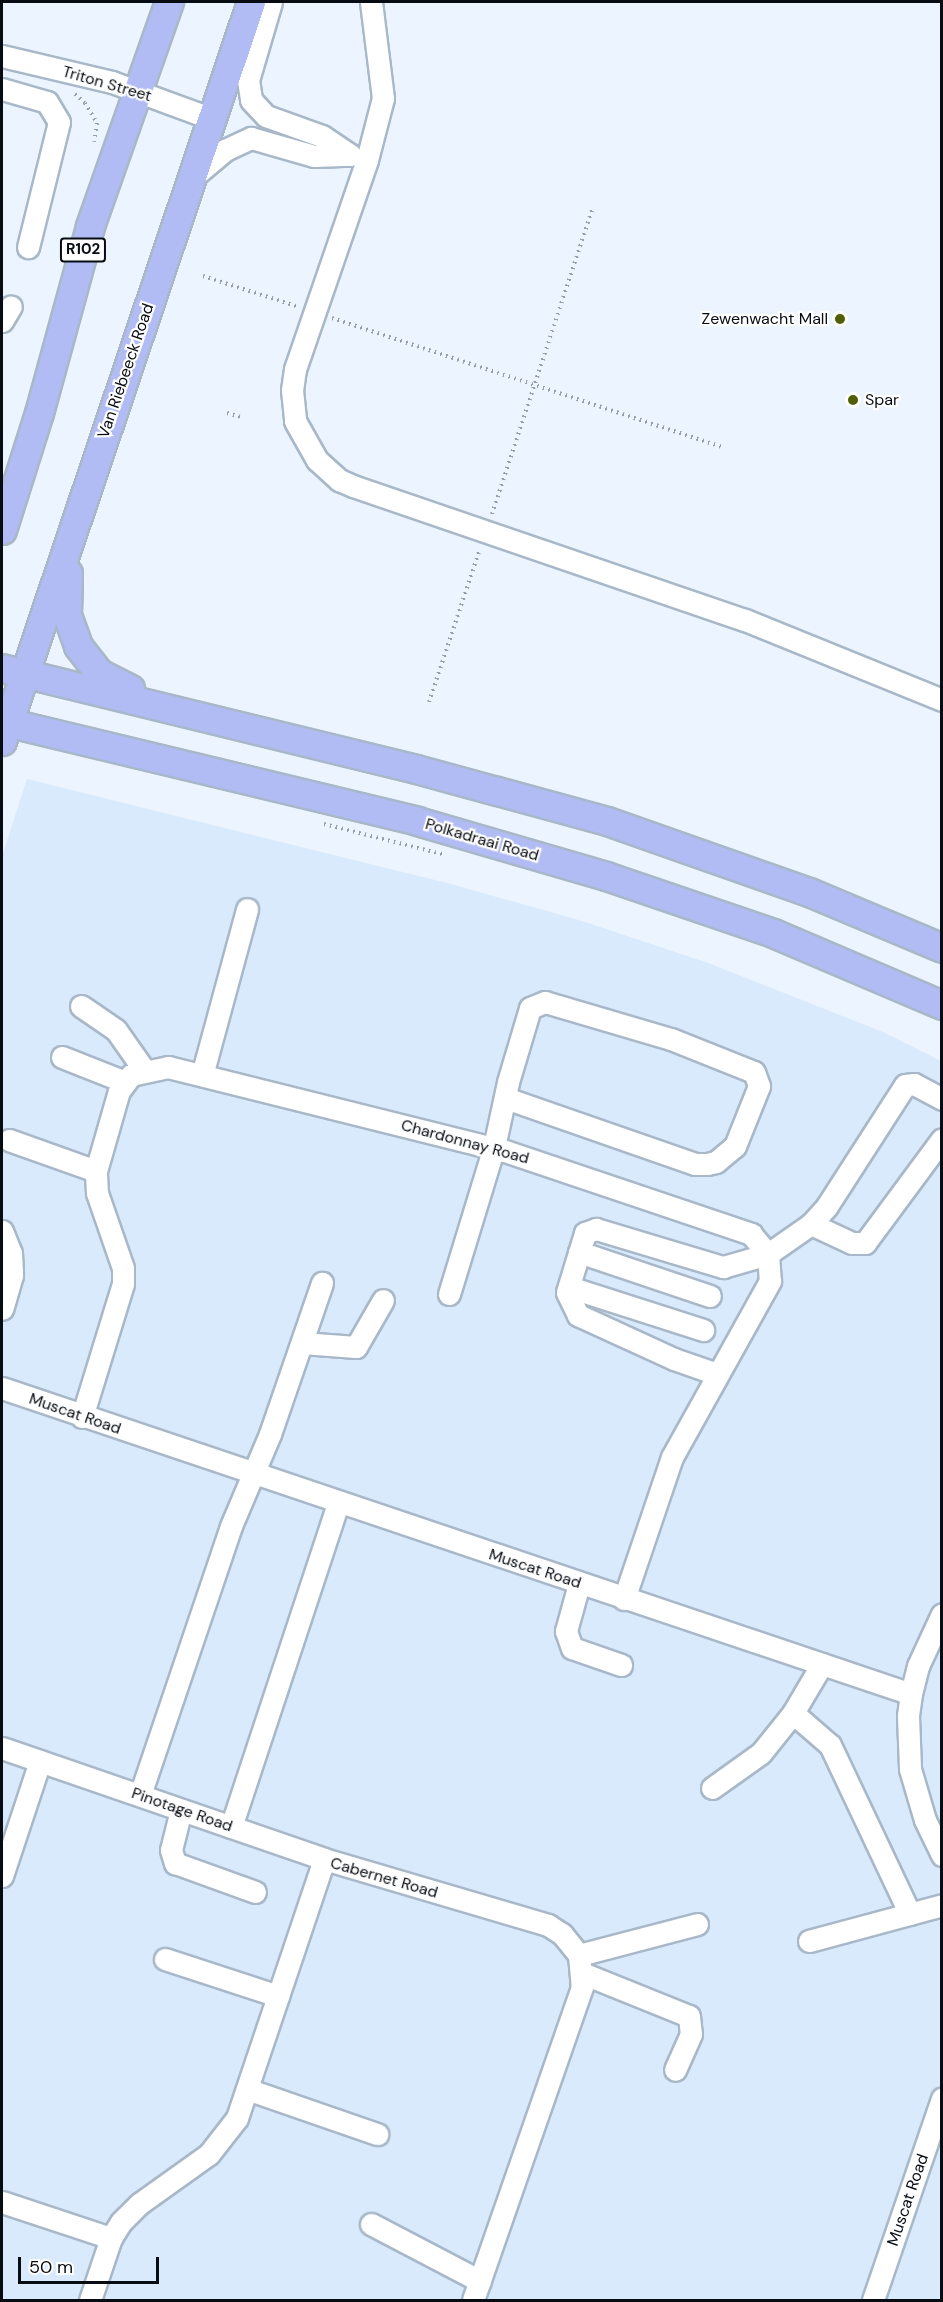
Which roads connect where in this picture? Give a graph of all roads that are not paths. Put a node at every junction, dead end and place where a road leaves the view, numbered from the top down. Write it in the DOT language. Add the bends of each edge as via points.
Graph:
graph roads {
  1 [pos="169,2"];
  2 [pos="251,2"];
  3 [pos="271,2"];
  4 [pos="371,2"];
  5 [pos="2,56"];
  6 [pos="2,89"];
  7 [pos="138,91"];
  8 [pos="210,118"];
  9 [pos="191,180"];
  10 [pos="28,247"];
  11 [pos="75,520"];
  12 [pos="2,530"];
  13 [pos="13,670"];
  14 [pos="942,700"];
  15 [pos="196,715"];
  16 [pos="3,728"];
  17 [pos="247,909"];
  18 [pos="942,948"];
  19 [pos="942,1005"];
  20 [pos="81,1006"];
  21 [pos="62,1057"];
  22 [pos="144,1070"];
  23 [pos="202,1075"];
  24 [pos="125,1082"];
  25 [pos="505,1098"];
  26 [pos="942,1099"];
  27 [pos="942,1139"];
  28 [pos="9,1140"];
  29 [pos="494,1148"];
  30 [pos="96,1170"];
  31 [pos="811,1224"];
  32 [pos="2,1231"];
  33 [pos="579,1252"];
  34 [pos="768,1254"];
  35 [pos="322,1283"];
  36 [pos="569,1287"];
  37 [pos="449,1294"];
  38 [pos="710,1296"];
  39 [pos="383,1300"];
  40 [pos="2,1310"];
  41 [pos="703,1330"];
  42 [pos="302,1343"];
  43 [pos="717,1374"];
  44 [pos="2,1388"];
  45 [pos="82,1418"];
  46 [pos="254,1474"];
  47 [pos="338,1503"];
  48 [pos="579,1584"];
  49 [pos="624,1599"];
  50 [pos="942,1614"];
  51 [pos="822,1664"];
  52 [pos="621,1665"];
  53 [pos="912,1694"];
  54 [pos="792,1713"];
  55 [pos="2,1748"];
  56 [pos="40,1761"];
  57 [pos="712,1788"];
  58 [pos="140,1796"];
  59 [pos="181,1810"];
  60 [pos="231,1827"];
  61 [pos="942,1855"];
  62 [pos="324,1859"];
  63 [pos="2,1876"];
  64 [pos="255,1892"];
  65 [pos="942,1905"];
  66 [pos="910,1914"];
  67 [pos="697,1924"];
  68 [pos="809,1941"];
  69 [pos="165,1959"];
  70 [pos="580,1964"];
  71 [pos="278,1996"];
  72 [pos="675,2070"];
  73 [pos="247,2089"];
  74 [pos="942,2099"];
  75 [pos="937,2126"];
  76 [pos="377,2133"];
  77 [pos="2,2202"];
  78 [pos="371,2224"];
  79 [pos="111,2238"];
  80 [pos="477,2291"];
  81 [pos="90,2301"];
  82 [pos="873,2301"];
  1 -- 7 [label="main road, R102"];
  2 -- 8 [label="main road, Van Riebeeck Road"];
  3 -- 9 [label="street" via="248,80 251,100 266,116 322,135 350,155 314,156 251,138 215,157"];
  4 -- 14 [label="street" via="383,98 367,160 295,369 295,421 317,460 339,480 353,486 745,620"];
  5 -- 7 [label="street, Triton Street"];
  6 -- 10 [label="street" via="47,102 58,123"];
  7 -- 8 [label="street, Triton Street"];
  7 -- 12 [label="main road, R102" via="90,226 39,413"];
  8 -- 9 [label="main road, Van Riebeeck Road"];
  9 -- 11 [label="main road, Van Riebeeck Road"];
  11 -- 13 [label="main road, Van Riebeeck Road"];
  11 -- 15 [label="main road" via="65,599 78,646 99,673 114,683"];
  13 -- 15 [label="main road"];
  13 -- 16 [label="main road, Van Riebeeck Road"];
  15 -- 18 [label="main road" via="607,821 809,892"];
  16 -- 19 [label="main road, Polkadraai Road" via="417,821 606,876 773,933"];
  17 -- 23 [label="street"];
  20 -- 22 [label="street" via="116,1030"];
  21 -- 24 [label="street"];
  22 -- 23 [label="street, Chardonnay Road" via="168,1067"];
  22 -- 24 [label="street, Chardonnay Road"];
  23 -- 29 [label="street, Chardonnay Road"];
  24 -- 30 [label="street"];
  25 -- 25 [label="street" via="695,1164 707,1164 716,1162 735,1146 759,1086 754,1072 682,1043 545,1002 526,1012"];
  25 -- 29 [label="street"];
  26 -- 31 [label="street" via="914,1084 905,1085 836,1193"];
  27 -- 31 [label="street" via="865,1243 856,1245"];
  28 -- 30 [label="street"];
  29 -- 34 [label="street, Chardonnay Road" via="751,1234"];
  29 -- 37 [label="street"];
  30 -- 45 [label="street" via="97,1193 123,1268 123,1284"];
  31 -- 34 [label="street"];
  32 -- 40 [label="street" via="11,1253 12,1275"];
  33 -- 34 [label="street" via="585,1233 596,1229 710,1265 734,1266"];
  33 -- 36 [label="street"];
  33 -- 38 [label="street"];
  34 -- 43 [label="street" via="770,1281"];
  35 -- 42 [label="street"];
  36 -- 41 [label="street"];
  36 -- 43 [label="street" via="567,1298 578,1315"];
  39 -- 42 [label="street" via="356,1347"];
  42 -- 46 [label="street"];
  43 -- 49 [label="street" via="672,1457"];
  44 -- 45 [label="street, Muscat Road"];
  45 -- 46 [label="street, Muscat Road"];
  46 -- 47 [label="street, Muscat Road"];
  46 -- 58 [label="street" via="231,1527"];
  47 -- 48 [label="street, Muscat Road"];
  47 -- 60 [label="street"];
  48 -- 49 [label="street, Muscat Road"];
  48 -- 52 [label="street" via="567,1639 572,1648"];
  49 -- 51 [label="street, Muscat Road"];
  50 -- 53 [label="street" via="918,1666"];
  51 -- 53 [label="street, Muscat Road"];
  51 -- 54 [label="street"];
  53 -- 61 [label="street" via="908,1716 910,1769 925,1820"];
  54 -- 57 [label="street" via="761,1753"];
  54 -- 66 [label="street" via="830,1745"];
  55 -- 56 [label="street, Pinotage Road"];
  56 -- 58 [label="street, Pinotage Road"];
  56 -- 63 [label="street"];
  58 -- 59 [label="street, Pinotage Road"];
  59 -- 60 [label="street, Pinotage Road"];
  59 -- 64 [label="street" via="171,1850 175,1863"];
  60 -- 62 [label="street, Pinotage Road"];
  62 -- 70 [label="street, Cabernet Road" via="548,1925 562,1934"];
  62 -- 71 [label="street, Cabernet Road"];
  65 -- 66 [label="street"];
  66 -- 68 [label="street"];
  67 -- 70 [label="street"];
  69 -- 71 [label="street"];
  70 -- 72 [label="street" via="688,2016 691,2034"];
  70 -- 80 [label="street" via="582,1987"];
  71 -- 73 [label="street, Cabernet Road"];
  73 -- 76 [label="street"];
  73 -- 79 [label="street, Cabernet Road" via="237,2118 223,2141 139,2204"];
  74 -- 75 [label="street, Muscat Road"];
  75 -- 82 [label="street, Muscat Road"];
  77 -- 79 [label="street"];
  78 -- 80 [label="street"];
  79 -- 81 [label="street, Cabernet Road"];
}
